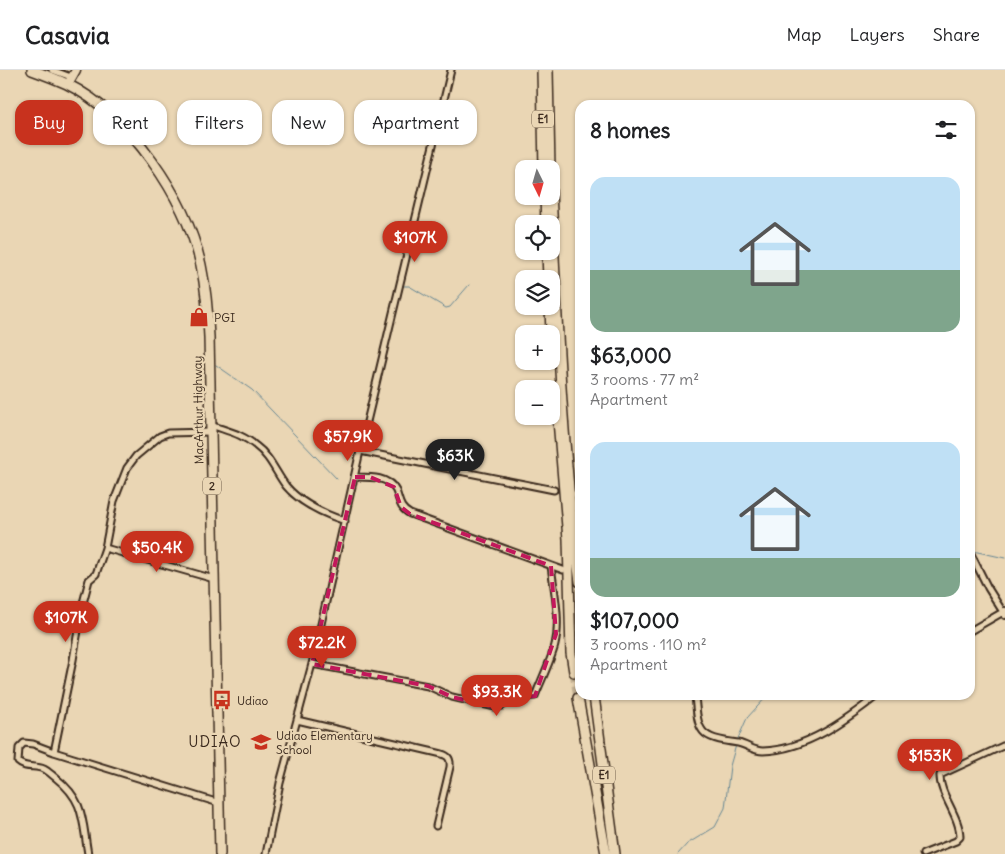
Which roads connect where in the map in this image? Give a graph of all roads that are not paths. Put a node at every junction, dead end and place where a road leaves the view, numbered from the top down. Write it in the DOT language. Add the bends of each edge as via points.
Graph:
graph roads {
  1 [pos="32,70"];
  2 [pos="52,70"];
  3 [pos="76,70"];
  4 [pos="451,70"];
  5 [pos="542,70"];
  6 [pos="548,70"];
  7 [pos="69,81"];
  8 [pos="544,160"];
  9 [pos="550,160"];
  10 [pos="552,205"];
  11 [pos="554,370"];
  12 [pos="211,428"];
  13 [pos="360,451"];
  14 [pos="355,477"];
  15 [pos="554,490"];
  16 [pos="345,521"];
  17 [pos="575,534"];
  18 [pos="105,548"];
  19 [pos="975,561"];
  20 [pos="551,566"];
  21 [pos="563,570"];
  22 [pos="214,579"];
  23 [pos="1004,613"];
  24 [pos="975,628"];
  25 [pos="312,664"];
  26 [pos="574,672"];
  27 [pos="578,700"];
  28 [pos="595,700"];
  29 [pos="695,700"];
  30 [pos="871,700"];
  31 [pos="297,720"];
  32 [pos="1005,745"];
  33 [pos="54,752"];
  34 [pos="219,804"];
  35 [pos="436,826"];
  36 [pos="88,854"];
  37 [pos="220,854"];
  38 [pos="266,854"];
  39 [pos="606,854"];
  40 [pos="615,854"];
  41 [pos="922,854"];
  1 -- 7 [label="highway, MacArthur Highway / 2"];
  2 -- 7 [label="street"];
  3 -- 7 [label="main road"];
  4 -- 13 [label="street"];
  5 -- 8 [label="highway, E1"];
  6 -- 9 [label="highway, E1"];
  7 -- 12 [label="highway, MacArthur Highway / 2" via="109,114 151,158 192,235 208,316"];
  10 -- 17 [label="highway" via="558,351"];
  11 -- 26 [label="highway" via="568,539"];
  12 -- 16 [label="street" via="233,431 256,445 294,494 316,509"];
  12 -- 18 [label="street" via="160,436 133,460 114,501"];
  12 -- 22 [label="highway, MacArthur Highway / 2"];
  13 -- 14 [label="street"];
  13 -- 15 [label="street"];
  14 -- 16 [label="street"];
  14 -- 20 [label="street" via="379,479 390,484 396,490 401,507 410,514"];
  16 -- 25 [label="street"];
  18 -- 22 [label="street"];
  18 -- 33 [label="street" via="96,574 89,580 82,607"];
  19 -- 23 [label="street"];
  20 -- 21 [label="street"];
  20 -- 25 [label="street" via="556,634 553,652 535,696 515,697 495,707 452,698 428,686"];
  22 -- 34 [label="highway, MacArthur Highway / 2"];
  23 -- 24 [label="street"];
  25 -- 31 [label="street"];
  27 -- 39 [label="highway, E1"];
  28 -- 40 [label="highway, E1"];
  29 -- 30 [label="street" via="702,732 713,739 762,751 805,741 844,720"];
  31 -- 35 [label="street" via="449,757 450,767"];
  31 -- 38 [label="street"];
  32 -- 41 [label="street" via="940,775 960,837"];
  33 -- 34 [label="street"];
  33 -- 36 [label="street" via="24,743 19,748 18,762 44,769 69,788 80,810"];
  34 -- 37 [label="highway, MacArthur Highway / 2"];
}
